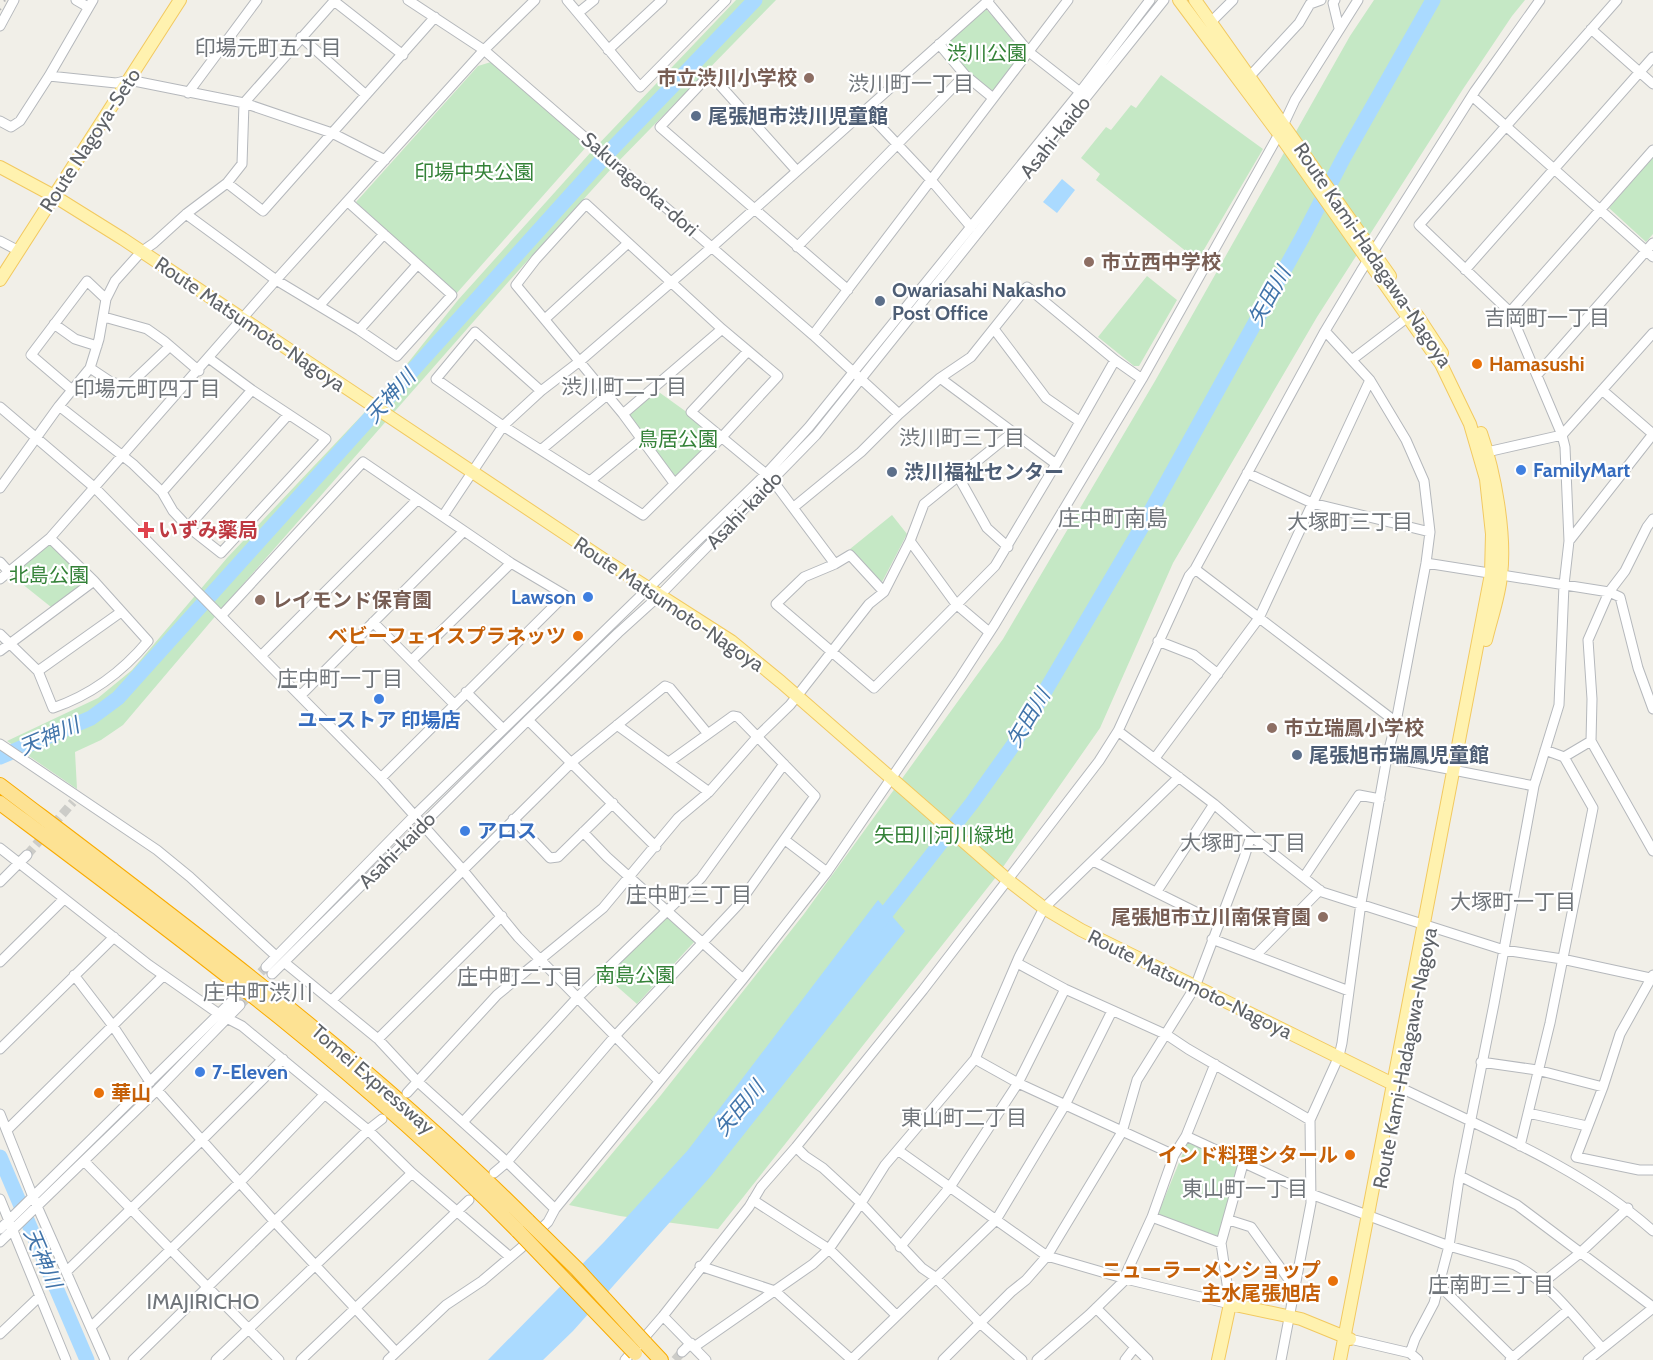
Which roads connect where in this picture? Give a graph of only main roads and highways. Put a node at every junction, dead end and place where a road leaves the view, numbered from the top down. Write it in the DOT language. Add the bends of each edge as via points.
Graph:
graph roads {
  1 [pos="180,0"];
  2 [pos="1179,0"];
  3 [pos="1195,0"];
  4 [pos="1285,134"];
  5 [pos="0,166"];
  6 [pos="54,196"];
  7 [pos="1369,255"];
  8 [pos="0,280"];
  9 [pos="1496,575"];
  10 [pos="0,785"];
  11 [pos="0,803"];
  12 [pos="1396,1085"];
  13 [pos="1347,1338"];
  14 [pos="637,1354"];
  15 [pos="661,1360"];
  16 [pos="1218,1360"];
  17 [pos="1340,1360"];
  18 [pos="1346,1360"];
  1 -- 6 [label="main road, Route Nagoya-Seto"];
  2 -- 4 [label="main road, Route Kami-Hadagawa-Nagoya"];
  3 -- 4 [label="main road, Route Kami-Hadagawa-Nagoya" via="1250,76"];
  4 -- 7 [label="main road, Route Kami-Hadagawa-Nagoya"];
  4 -- 7 [label="main road, Route Kami-Hadagawa-Nagoya" via="1364,237"];
  5 -- 6 [label="main road, Route Matsumoto-Nagoya"];
  6 -- 8 [label="main road, Route Nagoya-Seto"];
  6 -- 12 [label="main road, Route Matsumoto-Nagoya" via="731,641 1044,908 1081,930"];
  7 -- 9 [label="main road, Route Kami-Hadagawa-Nagoya" via="1441,364 1470,424 1486,479"];
  7 -- 9 [label="main road, Route Kami-Hadagawa-Nagoya" via="1451,367 1488,452 1501,533"];
  9 -- 12 [label="main road, Route Kami-Hadagawa-Nagoya"];
  10 -- 14 [label="highway, Tomei Expressway, bridge" via="277,997 432,1129 577,1269"];
  11 -- 14 [label="highway, Tomei Expressway, bridge" via="268,1008 421,1139 518,1231"];
  12 -- 13 [label="main road, Route Kami-Hadagawa-Nagoya"];
  13 -- 16 [label="main road" via="1301,1319 1230,1304"];
  13 -- 17 [label="main road"];
  13 -- 18 [label="main road"];
  14 -- 15 [label="highway, Tomei Expressway"];
}
